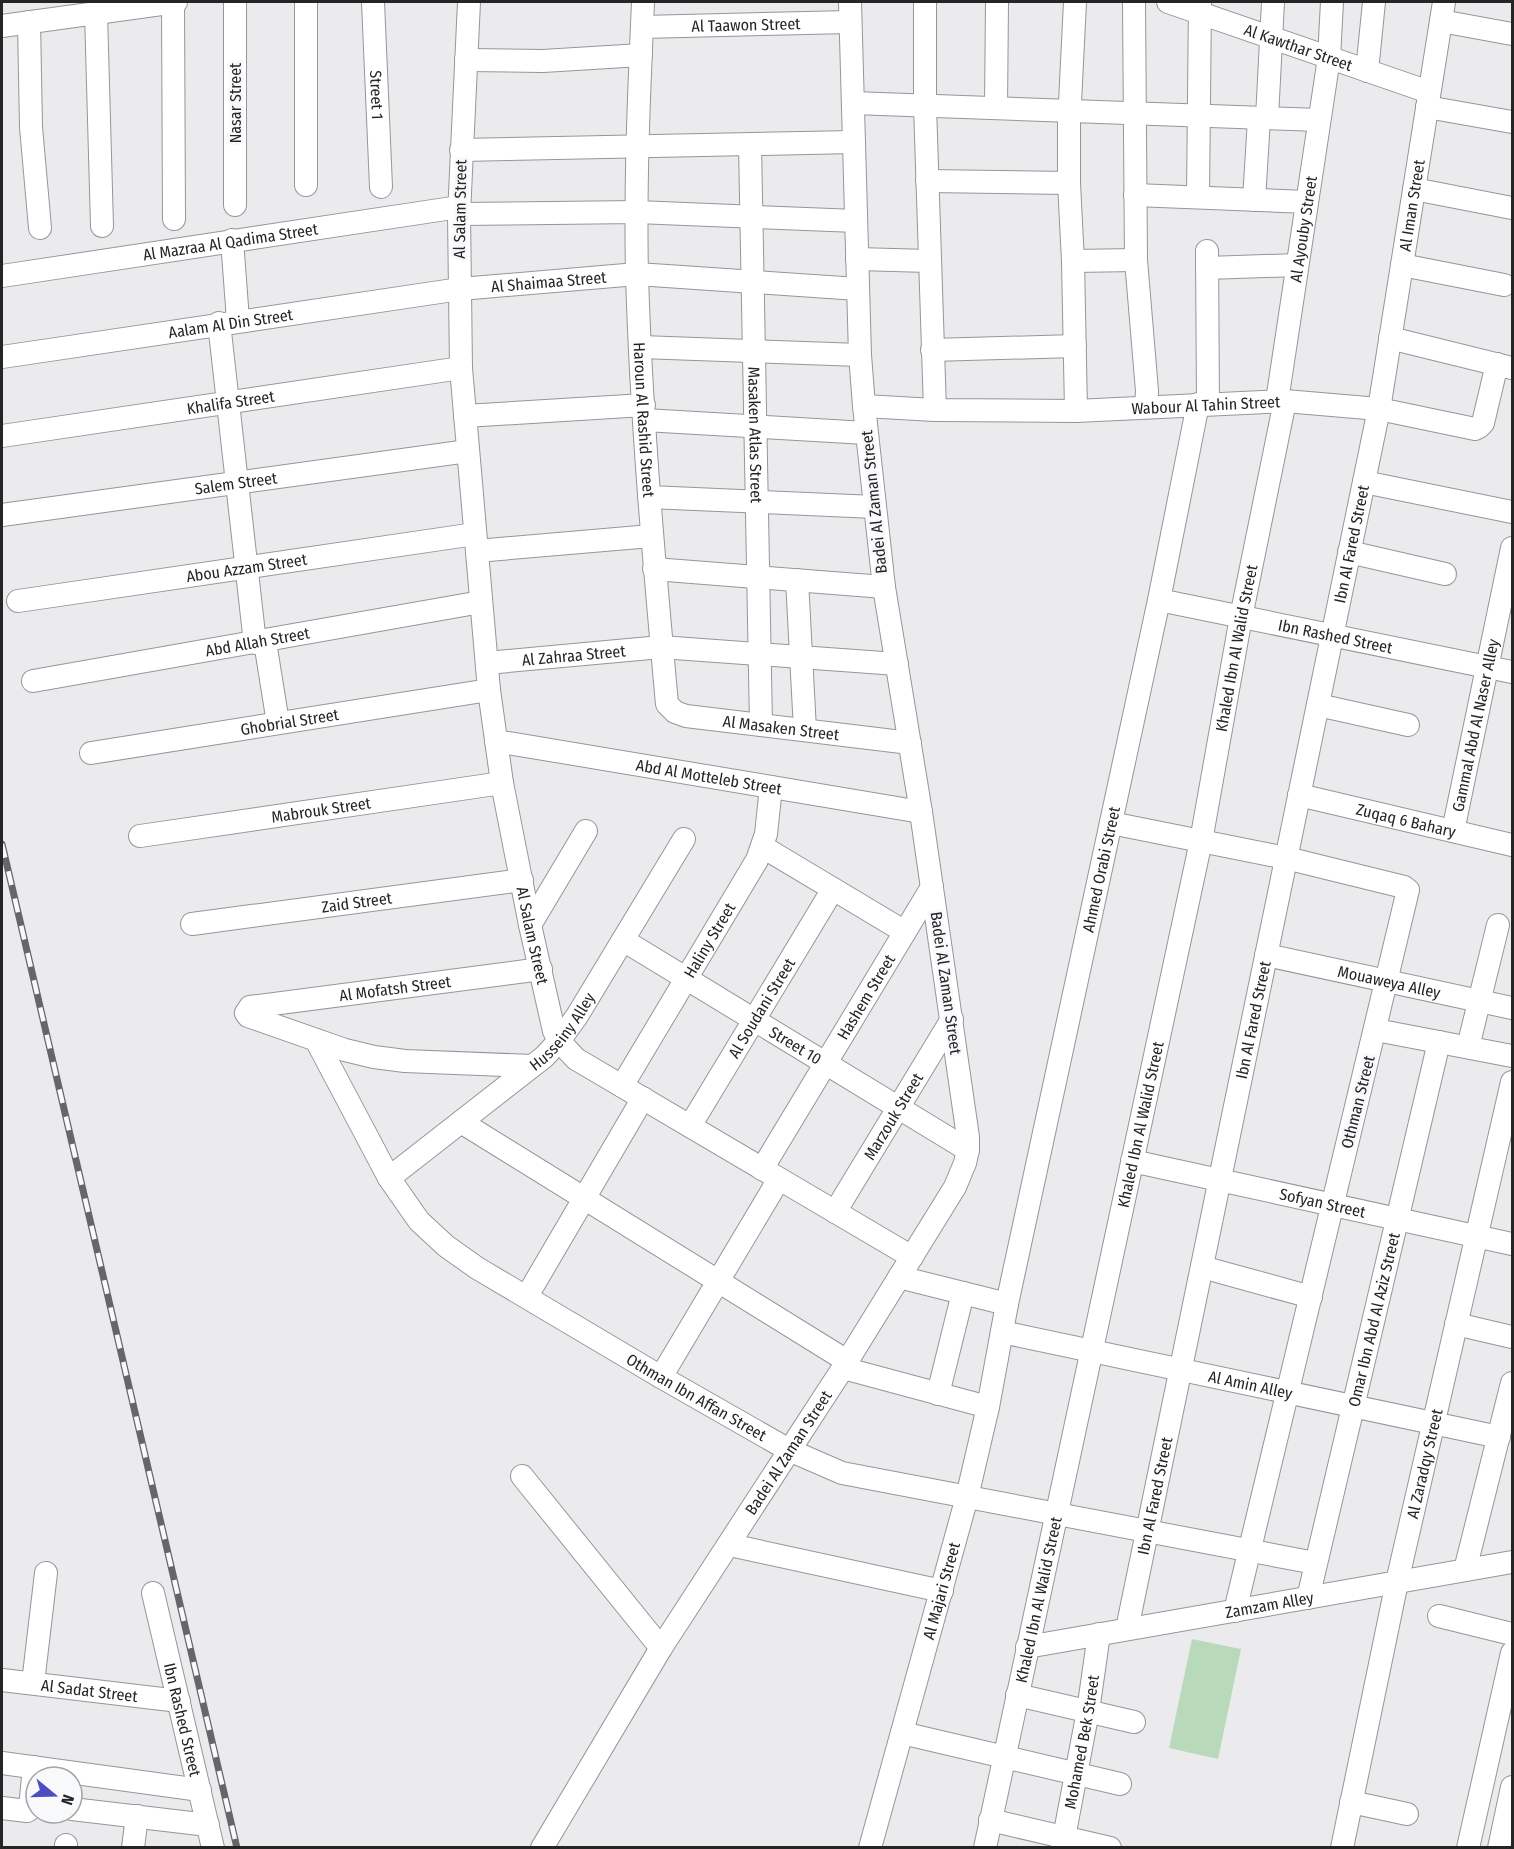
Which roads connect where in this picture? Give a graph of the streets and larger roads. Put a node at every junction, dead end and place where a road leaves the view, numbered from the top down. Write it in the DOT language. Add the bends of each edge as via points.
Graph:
graph roads {
  1 [pos="174,2"];
  2 [pos="235,2"];
  3 [pos="306,2"];
  4 [pos="374,2"];
  5 [pos="469,2"];
  6 [pos="643,2"];
  7 [pos="925,2"];
  8 [pos="997,2"];
  9 [pos="1075,2"];
  10 [pos="1134,2"];
  11 [pos="1168,2"];
  12 [pos="1273,2"];
  13 [pos="1332,2"];
  14 [pos="1374,2"];
  15 [pos="1200,7"];
  16 [pos="1442,11"];
  17 [pos="850,12"];
  18 [pos="96,13"];
  19 [pos="29,22"];
  20 [pos="2,26"];
  21 [pos="642,27"];
  22 [pos="1512,34"];
  23 [pos="1271,37"];
  24 [pos="641,55"];
  25 [pos="1329,57"];
  26 [pos="466,60"];
  27 [pos="1367,71"];
  28 [pos="1428,100"];
  29 [pos="853,103"];
  30 [pos="925,106"];
  31 [pos="996,108"];
  32 [pos="1070,111"];
  33 [pos="1134,113"];
  34 [pos="1198,116"];
  35 [pos="1263,118"];
  36 [pos="1319,120"];
  37 [pos="1512,122"];
  38 [pos="854,142"];
  39 [pos="750,144"];
  40 [pos="638,146"];
  41 [pos="461,150"];
  42 [pos="927,181"];
  43 [pos="1069,183"];
  44 [pos="306,185"];
  45 [pos="381,187"];
  46 [pos="1414,189"];
  47 [pos="1135,195"];
  48 [pos="1198,197"];
  49 [pos="1254,200"];
  50 [pos="1307,202"];
  51 [pos="235,205"];
  52 [pos="1512,208"];
  53 [pos="459,210"];
  54 [pos="637,212"];
  55 [pos="751,216"];
  56 [pos="174,219"];
  57 [pos="856,221"];
  58 [pos="102,226"];
  59 [pos="40,228"];
  60 [pos="232,240"];
  61 [pos="857,259"];
  62 [pos="1136,260"];
  63 [pos="929,261"];
  64 [pos="1073,261"];
  65 [pos="1297,265"];
  66 [pos="1402,265"];
  67 [pos="637,274"];
  68 [pos="2,276"];
  69 [pos="753,283"];
  70 [pos="1504,285"];
  71 [pos="460,288"];
  72 [pos="858,289"];
  73 [pos="228,321"];
  74 [pos="1390,338"];
  75 [pos="641,346"];
  76 [pos="1075,346"];
  77 [pos="932,350"];
  78 [pos="754,351"];
  79 [pos="860,355"];
  80 [pos="2,357"];
  81 [pos="1505,366"];
  82 [pos="461,368"];
  83 [pos="1281,401"];
  84 [pos="228,402"];
  85 [pos="1203,404"];
  86 [pos="864,406"];
  87 [pos="1146,406"];
  88 [pos="1379,409"];
  89 [pos="934,410"];
  90 [pos="1076,411"];
  91 [pos="645,412"];
  92 [pos="465,416"];
  93 [pos="755,426"];
  94 [pos="867,433"];
  95 [pos="2,436"];
  96 [pos="468,451"];
  97 [pos="237,482"];
  98 [pos="1364,482"];
  99 [pos="649,497"];
  100 [pos="757,502"];
  101 [pos="875,507"];
  102 [pos="1512,512"];
  103 [pos="2,515"];
  104 [pos="651,536"];
  105 [pos="476,542"];
  106 [pos="1512,548"];
  107 [pos="1349,552"];
  108 [pos="247,567"];
  109 [pos="654,569"];
  110 [pos="1445,574"];
  111 [pos="759,578"];
  112 [pos="797,580"];
  113 [pos="884,587"];
  114 [pos="1159,600"];
  115 [pos="18,601"];
  116 [pos="482,602"];
  117 [pos="1241,617"];
  118 [pos="1332,636"];
  119 [pos="260,642"];
  120 [pos="661,647"];
  121 [pos="760,654"];
  122 [pos="802,658"];
  123 [pos="487,663"];
  124 [pos="897,664"];
  125 [pos="1488,667"];
  126 [pos="1512,672"];
  127 [pos="33,681"];
  128 [pos="489,690"];
  129 [pos="666,692"];
  130 [pos="1318,705"];
  131 [pos="278,723"];
  132 [pos="761,725"];
  133 [pos="1408,725"];
  134 [pos="805,730"];
  135 [pos="496,741"];
  136 [pos="909,743"];
  137 [pos="91,753"];
  138 [pos="502,783"];
  139 [pos="771,787"];
  140 [pos="1299,795"];
  141 [pos="921,812"];
  142 [pos="1111,823"];
  143 [pos="586,831"];
  144 [pos="1454,831"];
  145 [pos="140,836"];
  146 [pos="684,839"];
  147 [pos="1201,841"];
  148 [pos="1512,845"];
  149 [pos="763,847"];
  150 [pos="1286,858"];
  151 [pos="522,880"];
  152 [pos="932,887"];
  153 [pos="833,889"];
  154 [pos="192,924"];
  155 [pos="530,925"];
  156 [pos="1498,925"];
  157 [pos="905,932"];
  158 [pos="623,940"];
  159 [pos="1266,955"];
  160 [pos="540,969"];
  161 [pos="686,979"];
  162 [pos="1388,981"];
  163 [pos="1479,1000"];
  164 [pos="1512,1008"];
  165 [pos="952,1019"];
  166 [pos="754,1020"];
  167 [pos="1376,1030"];
  168 [pos="316,1040"];
  169 [pos="559,1041"];
  170 [pos="1439,1042"];
  171 [pos="1468,1047"];
  172 [pos="1512,1056"];
  173 [pos="826,1064"];
  174 [pos="532,1066"];
  175 [pos="1512,1082"];
  176 [pos="622,1086"];
  177 [pos="643,1098"];
  178 [pos="898,1107"];
  179 [pos="461,1122"];
  180 [pos="690,1126"];
  181 [pos="1505,1146"];
  182 [pos="968,1150"];
  183 [pos="1132,1161"];
  184 [pos="771,1174"];
  185 [pos="390,1178"];
  186 [pos="1220,1180"];
  187 [pos="584,1198"];
  188 [pos="1333,1205"];
  189 [pos="835,1212"];
  190 [pos="1397,1219"];
  191 [pos="1477,1236"];
  192 [pos="1512,1244"];
  193 [pos="912,1257"];
  194 [pos="1202,1267"];
  195 [pos="899,1277"];
  196 [pos="718,1281"];
  197 [pos="963,1293"];
  198 [pos="527,1296"];
  199 [pos="1311,1297"];
  200 [pos="1007,1304"];
  201 [pos="1456,1324"];
  202 [pos="1002,1332"];
  203 [pos="1512,1336"];
  204 [pos="1091,1351"];
  205 [pos="845,1364"];
  206 [pos="1181,1370"];
  207 [pos="661,1377"];
  208 [pos="1512,1383"];
  209 [pos="1288,1392"];
  210 [pos="938,1394"];
  211 [pos="1353,1405"];
  212 [pos="988,1407"];
  213 [pos="1434,1422"];
  214 [pos="1499,1437"];
  215 [pos="789,1450"];
  216 [pos="522,1476"];
  217 [pos="967,1497"];
  218 [pos="1056,1514"];
  219 [pos="1147,1531"];
  220 [pos="730,1545"];
  221 [pos="1249,1551"];
  222 [pos="1512,1562"];
  223 [pos="1315,1563"];
  224 [pos="1465,1570"];
  225 [pos="46,1573"];
  226 [pos="1397,1582"];
  227 [pos="942,1592"];
  228 [pos="153,1593"];
  229 [pos="1308,1598"];
  230 [pos="1235,1611"];
  231 [pos="1439,1616"];
  232 [pos="1127,1629"];
  233 [pos="1099,1634"];
  234 [pos="1512,1634"];
  235 [pos="1027,1647"];
  236 [pos="661,1648"];
  237 [pos="1512,1653"];
  238 [pos="2,1680"];
  239 [pos="33,1683"];
  240 [pos="1017,1695"];
  241 [pos="179,1701"];
  242 [pos="1088,1711"];
  243 [pos="1134,1722"];
  244 [pos="902,1733"];
  245 [pos="1003,1758"];
  246 [pos="2,1763"];
  247 [pos="24,1766"];
  248 [pos="84,1774"];
  249 [pos="1076,1774"];
  250 [pos="1120,1784"];
  251 [pos="1512,1787"];
  252 [pos="200,1790"];
  253 [pos="1351,1802"];
  254 [pos="2,1808"];
  255 [pos="84,1810"];
  256 [pos="24,1811"];
  257 [pos="1407,1814"];
  258 [pos="137,1816"];
  259 [pos="990,1820"];
  260 [pos="208,1825"];
  261 [pos="1063,1842"];
  262 [pos="134,1848"];
  263 [pos="213,1848"];
  264 [pos="542,1848"];
  265 [pos="870,1848"];
  266 [pos="985,1848"];
  267 [pos="1110,1848"];
  268 [pos="1342,1848"];
  269 [pos="1468,1848"];
  270 [pos="1499,1848"];
  1 -- 18 [label="street"];
  1 -- 56 [label="street"];
  2 -- 51 [label="street, Nasar Street"];
  3 -- 44 [label="street"];
  4 -- 45 [label="street, Street 1"];
  5 -- 26 [label="street, Al Salam Street"];
  6 -- 21 [label="street"];
  7 -- 30 [label="street"];
  8 -- 31 [label="street"];
  9 -- 32 [label="street"];
  10 -- 33 [label="street"];
  11 -- 15 [label="street, Al Kawthar Street"];
  12 -- 23 [label="street"];
  13 -- 25 [label="street, Al Ayouby Street"];
  14 -- 27 [label="street"];
  15 -- 23 [label="street, Al Kawthar Street"];
  15 -- 34 [label="street"];
  16 -- 22 [label="street"];
  16 -- 28 [label="street, Al Iman Street"];
  17 -- 21 [label="street, Al Taawon Street"];
  17 -- 29 [label="street, Badei Al Zaman Street"];
  18 -- 19 [label="street"];
  18 -- 58 [label="street"];
  19 -- 20 [label="street"];
  19 -- 59 [label="street" via="31,127"];
  21 -- 24 [label="street"];
  23 -- 25 [label="street, Al Kawthar Street"];
  23 -- 35 [label="street"];
  24 -- 26 [label="street" via="543,61"];
  24 -- 40 [label="street"];
  25 -- 27 [label="street, Al Kawthar Street"];
  25 -- 36 [label="street, Al Ayouby Street"];
  26 -- 41 [label="street, Al Salam Street"];
  27 -- 28 [label="street, Al Kawthar Street"];
  28 -- 37 [label="street, Al Kawthar Street"];
  28 -- 46 [label="street, Al Iman Street"];
  29 -- 30 [label="street"];
  29 -- 38 [label="street, Badei Al Zaman Street"];
  30 -- 31 [label="street"];
  30 -- 42 [label="street"];
  31 -- 32 [label="street"];
  32 -- 33 [label="street"];
  32 -- 43 [label="street"];
  33 -- 34 [label="street"];
  33 -- 47 [label="street"];
  34 -- 35 [label="street"];
  34 -- 48 [label="street"];
  35 -- 36 [label="street"];
  35 -- 49 [label="street"];
  36 -- 50 [label="street, Al Ayouby Street"];
  38 -- 39 [label="street"];
  38 -- 57 [label="street, Badei Al Zaman Street"];
  39 -- 40 [label="street"];
  39 -- 55 [label="street, Masaken Atlas Street"];
  40 -- 41 [label="street"];
  40 -- 54 [label="street, Haroun Al Rashid Street"];
  41 -- 53 [label="street, Al Salam Street"];
  42 -- 43 [label="street"];
  42 -- 63 [label="street"];
  43 -- 64 [label="street"];
  46 -- 52 [label="street"];
  46 -- 66 [label="street, Al Iman Street"];
  47 -- 48 [label="street"];
  47 -- 62 [label="street"];
  48 -- 49 [label="street"];
  49 -- 50 [label="street"];
  50 -- 65 [label="street, Al Ayouby Street"];
  53 -- 54 [label="street, Al Mazraa Al Qadima Street"];
  53 -- 60 [label="street, Al Mazraa Al Qadima Street"];
  53 -- 71 [label="street, Al Salam Street"];
  54 -- 55 [label="street, Al Mazraa Al Qadima Street"];
  54 -- 67 [label="street, Haroun Al Rashid Street"];
  55 -- 57 [label="street, Al Mazraa Al Qadima Street"];
  55 -- 69 [label="street, Masaken Atlas Street"];
  57 -- 61 [label="street, Badei Al Zaman Street"];
  60 -- 68 [label="street, Al Mazraa Al Qadima Street"];
  60 -- 73 [label="street"];
  61 -- 63 [label="street"];
  61 -- 72 [label="street, Badei Al Zaman Street"];
  62 -- 64 [label="street"];
  62 -- 87 [label="street"];
  63 -- 77 [label="street"];
  64 -- 76 [label="street"];
  65 -- 83 [label="street, Al Ayouby Street"];
  65 -- 85 [label="street, Ahmed Orabi Street" via="1207,260"];
  66 -- 70 [label="street"];
  66 -- 74 [label="street, Al Iman Street"];
  67 -- 69 [label="street, Al Shaimaa Street"];
  67 -- 71 [label="street, Al Shaimaa Street"];
  67 -- 75 [label="street, Haroun Al Rashid Street"];
  69 -- 72 [label="street, Al Shaimaa Street"];
  69 -- 78 [label="street, Masaken Atlas Street"];
  71 -- 73 [label="street, Aalam Al Din Street"];
  71 -- 82 [label="street, Al Salam Street"];
  72 -- 79 [label="street, Badei Al Zaman Street"];
  73 -- 80 [label="street, Aalam Al Din Street"];
  73 -- 84 [label="street"];
  74 -- 81 [label="street, Wabour Al Tahin Street"];
  74 -- 88 [label="street, Al Iman Street"];
  75 -- 78 [label="street"];
  75 -- 91 [label="street, Haroun Al Rashid Street"];
  76 -- 77 [label="street"];
  76 -- 90 [label="street"];
  77 -- 89 [label="street"];
  78 -- 79 [label="street"];
  78 -- 93 [label="street, Masaken Atlas Street"];
  79 -- 86 [label="street, Badei Al Zaman Street"];
  81 -- 88 [label="street, Wabour Al Tahin Street" via="1483,423 1475,429"];
  82 -- 84 [label="street, Khalifa Street"];
  82 -- 92 [label="street, Al Salam Street"];
  83 -- 85 [label="street, Wabour Al Tahin Street"];
  83 -- 88 [label="street, Wabour Al Tahin Street"];
  83 -- 117 [label="street, Khaled Ibn Al Walid Street"];
  84 -- 95 [label="street, Khalifa Street"];
  84 -- 97 [label="street"];
  85 -- 87 [label="street, Wabour Al Tahin Street"];
  85 -- 114 [label="street, Ahmed Orabi Street"];
  86 -- 89 [label="street, Wabour Al Tahin Street"];
  86 -- 94 [label="street, Badei Al Zaman Street"];
  87 -- 90 [label="street, Wabour Al Tahin Street"];
  88 -- 98 [label="street, Ibn Al Fared Street"];
  89 -- 90 [label="street, Wabour Al Tahin Street"];
  91 -- 92 [label="street"];
  91 -- 93 [label="street"];
  91 -- 99 [label="street, Haroun Al Rashid Street"];
  92 -- 96 [label="street, Al Salam Street"];
  93 -- 94 [label="street"];
  93 -- 100 [label="street, Masaken Atlas Street"];
  94 -- 101 [label="street, Badei Al Zaman Street"];
  96 -- 97 [label="street, Salem Street"];
  96 -- 105 [label="street, Al Salam Street"];
  97 -- 103 [label="street, Salem Street"];
  97 -- 108 [label="street"];
  98 -- 102 [label="street"];
  98 -- 107 [label="street, Ibn Al Fared Street"];
  99 -- 100 [label="street"];
  99 -- 104 [label="street, Haroun Al Rashid Street"];
  100 -- 101 [label="street"];
  100 -- 111 [label="street, Masaken Atlas Street"];
  101 -- 113 [label="street, Badei Al Zaman Street"];
  104 -- 105 [label="street, Abou Azzam Street"];
  104 -- 109 [label="street, Haroun Al Rashid Street"];
  105 -- 108 [label="street, Abou Azzam Street"];
  105 -- 116 [label="street, Al Salam Street"];
  106 -- 125 [label="street, Gammal Abd Al Naser Alley"];
  107 -- 110 [label="street"];
  107 -- 118 [label="street, Ibn Al Fared Street"];
  108 -- 115 [label="street, Abou Azzam Street"];
  108 -- 119 [label="street"];
  109 -- 111 [label="street"];
  109 -- 120 [label="street, Haroun Al Rashid Street"];
  111 -- 112 [label="street"];
  111 -- 121 [label="street, Masaken Atlas Street"];
  112 -- 113 [label="street"];
  112 -- 122 [label="street"];
  113 -- 124 [label="street, Badei Al Zaman Street"];
  114 -- 117 [label="street, Ibn Rashed Street"];
  114 -- 142 [label="street, Ahmed Orabi Street"];
  116 -- 119 [label="street, Abd Allah Street"];
  116 -- 123 [label="street, Al Salam Street"];
  117 -- 118 [label="street, Ibn Rashed Street"];
  117 -- 147 [label="street, Khaled Ibn Al Walid Street"];
  118 -- 125 [label="street, Ibn Rashed Street"];
  118 -- 130 [label="street, Ibn Al Fared Street"];
  119 -- 127 [label="street, Abd Allah Street"];
  119 -- 131 [label="street"];
  120 -- 121 [label="street, Al Zahraa Street"];
  120 -- 123 [label="street, Al Zahraa Street"];
  120 -- 129 [label="street, Haroun Al Rashid Street"];
  121 -- 122 [label="street, Al Zahraa Street"];
  121 -- 132 [label="street, Masaken Atlas Street"];
  122 -- 124 [label="street, Al Zahraa Street"];
  122 -- 134 [label="street"];
  123 -- 128 [label="street, Al Salam Street"];
  124 -- 136 [label="street, Badei Al Zaman Street"];
  125 -- 126 [label="street, Ibn Rashed Street"];
  125 -- 144 [label="street, Gammal Abd Al Naser Alley"];
  128 -- 131 [label="street, Ghobrial Street"];
  128 -- 135 [label="street, Al Salam Street"];
  129 -- 132 [label="street, Al Masaken Street" via="667,704 675,712"];
  130 -- 133 [label="street"];
  130 -- 140 [label="street, Ibn Al Fared Street"];
  131 -- 137 [label="street, Ghobrial Street"];
  132 -- 134 [label="street, Al Masaken Street"];
  134 -- 136 [label="street, Al Masaken Street"];
  135 -- 138 [label="street, Al Salam Street"];
  135 -- 139 [label="street, Abd Al Motteleb Street"];
  136 -- 141 [label="street, Badei Al Zaman Street"];
  138 -- 145 [label="street, Mabrouk Street"];
  138 -- 151 [label="street, Al Salam Street"];
  139 -- 141 [label="street, Abd Al Motteleb Street"];
  139 -- 149 [label="street, Haliny Street"];
  140 -- 144 [label="street, Zuqaq 6 Bahary"];
  140 -- 150 [label="street, Ibn Al Fared Street"];
  141 -- 152 [label="street, Badei Al Zaman Street"];
  142 -- 147 [label="street, Othman Street"];
  142 -- 200 [label="street, Ahmed Orabi Street"];
  143 -- 155 [label="street"];
  144 -- 148 [label="street, Zuqaq 6 Bahary"];
  146 -- 158 [label="street, Husseiny Alley"];
  147 -- 150 [label="street, Othman Street"];
  147 -- 183 [label="street, Khaled Ibn Al Walid Street"];
  149 -- 153 [label="street"];
  149 -- 161 [label="street, Haliny Street"];
  150 -- 159 [label="street, Ibn Al Fared Street"];
  150 -- 162 [label="street, Othman Street" via="1407,888"];
  151 -- 154 [label="street, Zaid Street"];
  151 -- 155 [label="street, Al Salam Street"];
  152 -- 157 [label="street, Hashem Street"];
  152 -- 165 [label="street, Badei Al Zaman Street"];
  153 -- 157 [label="street"];
  153 -- 166 [label="street, Al Soudani Street"];
  155 -- 160 [label="street, Al Salam Street"];
  156 -- 163 [label="street"];
  157 -- 173 [label="street, Hashem Street"];
  158 -- 161 [label="street, Street 10"];
  158 -- 169 [label="street, Husseiny Alley"];
  159 -- 162 [label="street, Mouaweya Alley"];
  159 -- 186 [label="street, Ibn Al Fared Street"];
  160 -- 168 [label="street, Al Mofatsh Street" via="250,1007 246,1013"];
  160 -- 169 [label="street, Al Salam Street"];
  161 -- 166 [label="street, Street 10"];
  161 -- 176 [label="street, Haliny Street"];
  162 -- 163 [label="street, Mouaweya Alley"];
  162 -- 167 [label="street, Othman Street"];
  163 -- 164 [label="street, Mouaweya Alley"];
  163 -- 171 [label="street"];
  165 -- 178 [label="street, Marzouk Street"];
  165 -- 182 [label="street, Badei Al Zaman Street"];
  166 -- 173 [label="street, Street 10"];
  166 -- 180 [label="street, Al Soudani Street"];
  167 -- 170 [label="street"];
  167 -- 188 [label="street, Othman Street"];
  168 -- 174 [label="street" via="365,1055 405,1061"];
  168 -- 185 [label="street, Othman Ibn Affan Street"];
  169 -- 174 [label="street, Husseiny Alley"];
  169 -- 176 [label="street, Al Salam Street" via="576,1059"];
  170 -- 171 [label="street"];
  170 -- 190 [label="street, Omar Ibn Abd Al Aziz Street"];
  171 -- 172 [label="street"];
  173 -- 178 [label="street, Street 10"];
  173 -- 184 [label="street, Hashem Street"];
  174 -- 179 [label="street, Husseiny Alley"];
  175 -- 181 [label="street, Al Zaradqy Street"];
  176 -- 177 [label="street, Al Salam Street"];
  177 -- 180 [label="street, Al Salam Street"];
  177 -- 187 [label="street"];
  178 -- 182 [label="street, Street 10"];
  178 -- 189 [label="street, Marzouk Street"];
  179 -- 185 [label="street, Husseiny Alley"];
  179 -- 187 [label="street"];
  180 -- 184 [label="street, Al Salam Street"];
  181 -- 191 [label="street, Al Zaradqy Street"];
  182 -- 193 [label="street, Badei Al Zaman Street" via="961,1176"];
  183 -- 186 [label="street, Sofyan Street"];
  183 -- 204 [label="street, Khaled Ibn Al Walid Street"];
  184 -- 189 [label="street, Al Salam Street"];
  184 -- 196 [label="street, Hashem Street"];
  185 -- 198 [label="street, Othman Ibn Affan Street" via="432,1234 461,1258"];
  186 -- 188 [label="street, Sofyan Street"];
  186 -- 194 [label="street, Ibn Al Fared Street"];
  187 -- 196 [label="street"];
  187 -- 198 [label="street"];
  188 -- 190 [label="street, Sofyan Street"];
  188 -- 199 [label="street, Othman Street"];
  189 -- 193 [label="street, Al Salam Street"];
  190 -- 191 [label="street, Sofyan Street"];
  190 -- 211 [label="street, Omar Ibn Abd Al Aziz Street"];
  191 -- 192 [label="street, Sofyan Street"];
  191 -- 201 [label="street, Al Zaradqy Street"];
  193 -- 195 [label="street, Badei Al Zaman Street"];
  194 -- 199 [label="street"];
  194 -- 206 [label="street, Ibn Al Fared Street"];
  195 -- 197 [label="street"];
  195 -- 205 [label="street, Badei Al Zaman Street"];
  196 -- 205 [label="street"];
  196 -- 207 [label="street, Hashem Street"];
  197 -- 200 [label="street"];
  197 -- 210 [label="street"];
  198 -- 207 [label="street, Othman Ibn Affan Street"];
  199 -- 209 [label="street, Othman Street"];
  200 -- 202 [label="street, Ahmed Orabi Street"];
  201 -- 203 [label="street"];
  201 -- 213 [label="street, Al Zaradqy Street"];
  202 -- 204 [label="street, Al Amin Alley"];
  202 -- 212 [label="street, Al Majari Street"];
  204 -- 206 [label="street, Al Amin Alley"];
  204 -- 218 [label="street, Khaled Ibn Al Walid Street"];
  205 -- 210 [label="street"];
  205 -- 215 [label="street, Badei Al Zaman Street"];
  206 -- 209 [label="street, Al Amin Alley"];
  206 -- 219 [label="street, Ibn Al Fared Street"];
  207 -- 215 [label="street, Othman Ibn Affan Street"];
  208 -- 214 [label="street"];
  209 -- 211 [label="street, Al Amin Alley"];
  209 -- 221 [label="street, Othman Street"];
  210 -- 212 [label="street"];
  211 -- 213 [label="street, Al Amin Alley"];
  211 -- 223 [label="street, Omar Ibn Abd Al Aziz Street"];
  212 -- 217 [label="street, Al Majari Street"];
  213 -- 214 [label="street, Al Amin Alley"];
  213 -- 226 [label="street, Al Zaradqy Street"];
  214 -- 224 [label="street"];
  215 -- 217 [label="street, Othman Ibn Affan Street" via="842,1473"];
  215 -- 220 [label="street, Badei Al Zaman Street"];
  216 -- 236 [label="street"];
  217 -- 218 [label="street, Othman Ibn Affan Street"];
  217 -- 227 [label="street, Al Majari Street"];
  218 -- 219 [label="street, Othman Ibn Affan Street"];
  218 -- 235 [label="street, Khaled Ibn Al Walid Street"];
  219 -- 221 [label="street, Othman Ibn Affan Street"];
  219 -- 232 [label="street, Ibn Al Fared Street"];
  220 -- 227 [label="street"];
  220 -- 236 [label="street, Badei Al Zaman Street"];
  221 -- 223 [label="street, Othman Ibn Affan Street"];
  221 -- 230 [label="street, Othman Street"];
  222 -- 224 [label="street, Zamzam Alley"];
  223 -- 229 [label="street, Omar Ibn Abd Al Aziz Street"];
  224 -- 226 [label="street, Zamzam Alley"];
  225 -- 239 [label="street"];
  226 -- 229 [label="street, Zamzam Alley"];
  226 -- 253 [label="street, Al Zaradqy Street"];
  227 -- 244 [label="street, Al Majari Street"];
  228 -- 241 [label="street, Ibn Rashed Street"];
  229 -- 230 [label="street, Zamzam Alley"];
  230 -- 232 [label="street, Zamzam Alley"];
  231 -- 234 [label="street"];
  232 -- 233 [label="street, Zamzam Alley"];
  233 -- 235 [label="street, Zamzam Alley"];
  233 -- 242 [label="street, Mohamed Bek Street"];
  235 -- 240 [label="street, Khaled Ibn Al Walid Street"];
  236 -- 264 [label="street, Badei Al Zaman Street"];
  237 -- 269 [label="street"];
  238 -- 239 [label="street, Al Sadat Street"];
  239 -- 241 [label="street, Al Sadat Street"];
  240 -- 242 [label="street"];
  240 -- 245 [label="street, Khaled Ibn Al Walid Street"];
  241 -- 252 [label="street, Ibn Rashed Street"];
  242 -- 243 [label="street"];
  242 -- 249 [label="street, Mohamed Bek Street"];
  244 -- 245 [label="street"];
  244 -- 265 [label="street, Al Majari Street"];
  245 -- 249 [label="street"];
  245 -- 259 [label="street, Khaled Ibn Al Walid Street"];
  246 -- 247 [label="street"];
  248 -- 252 [label="street"];
  249 -- 250 [label="street"];
  249 -- 261 [label="street, Mohamed Bek Street"];
  251 -- 270 [label="street"];
  252 -- 260 [label="street, Ibn Rashed Street"];
  253 -- 257 [label="street"];
  253 -- 268 [label="street, Al Zaradqy Street"];
  254 -- 256 [label="street"];
  255 -- 258 [label="street"];
  258 -- 260 [label="street"];
  258 -- 262 [label="street"];
  259 -- 261 [label="street"];
  259 -- 266 [label="street, Khaled Ibn Al Walid Street"];
  260 -- 263 [label="street, Ibn Rashed Street"];
  261 -- 267 [label="street"];
}
